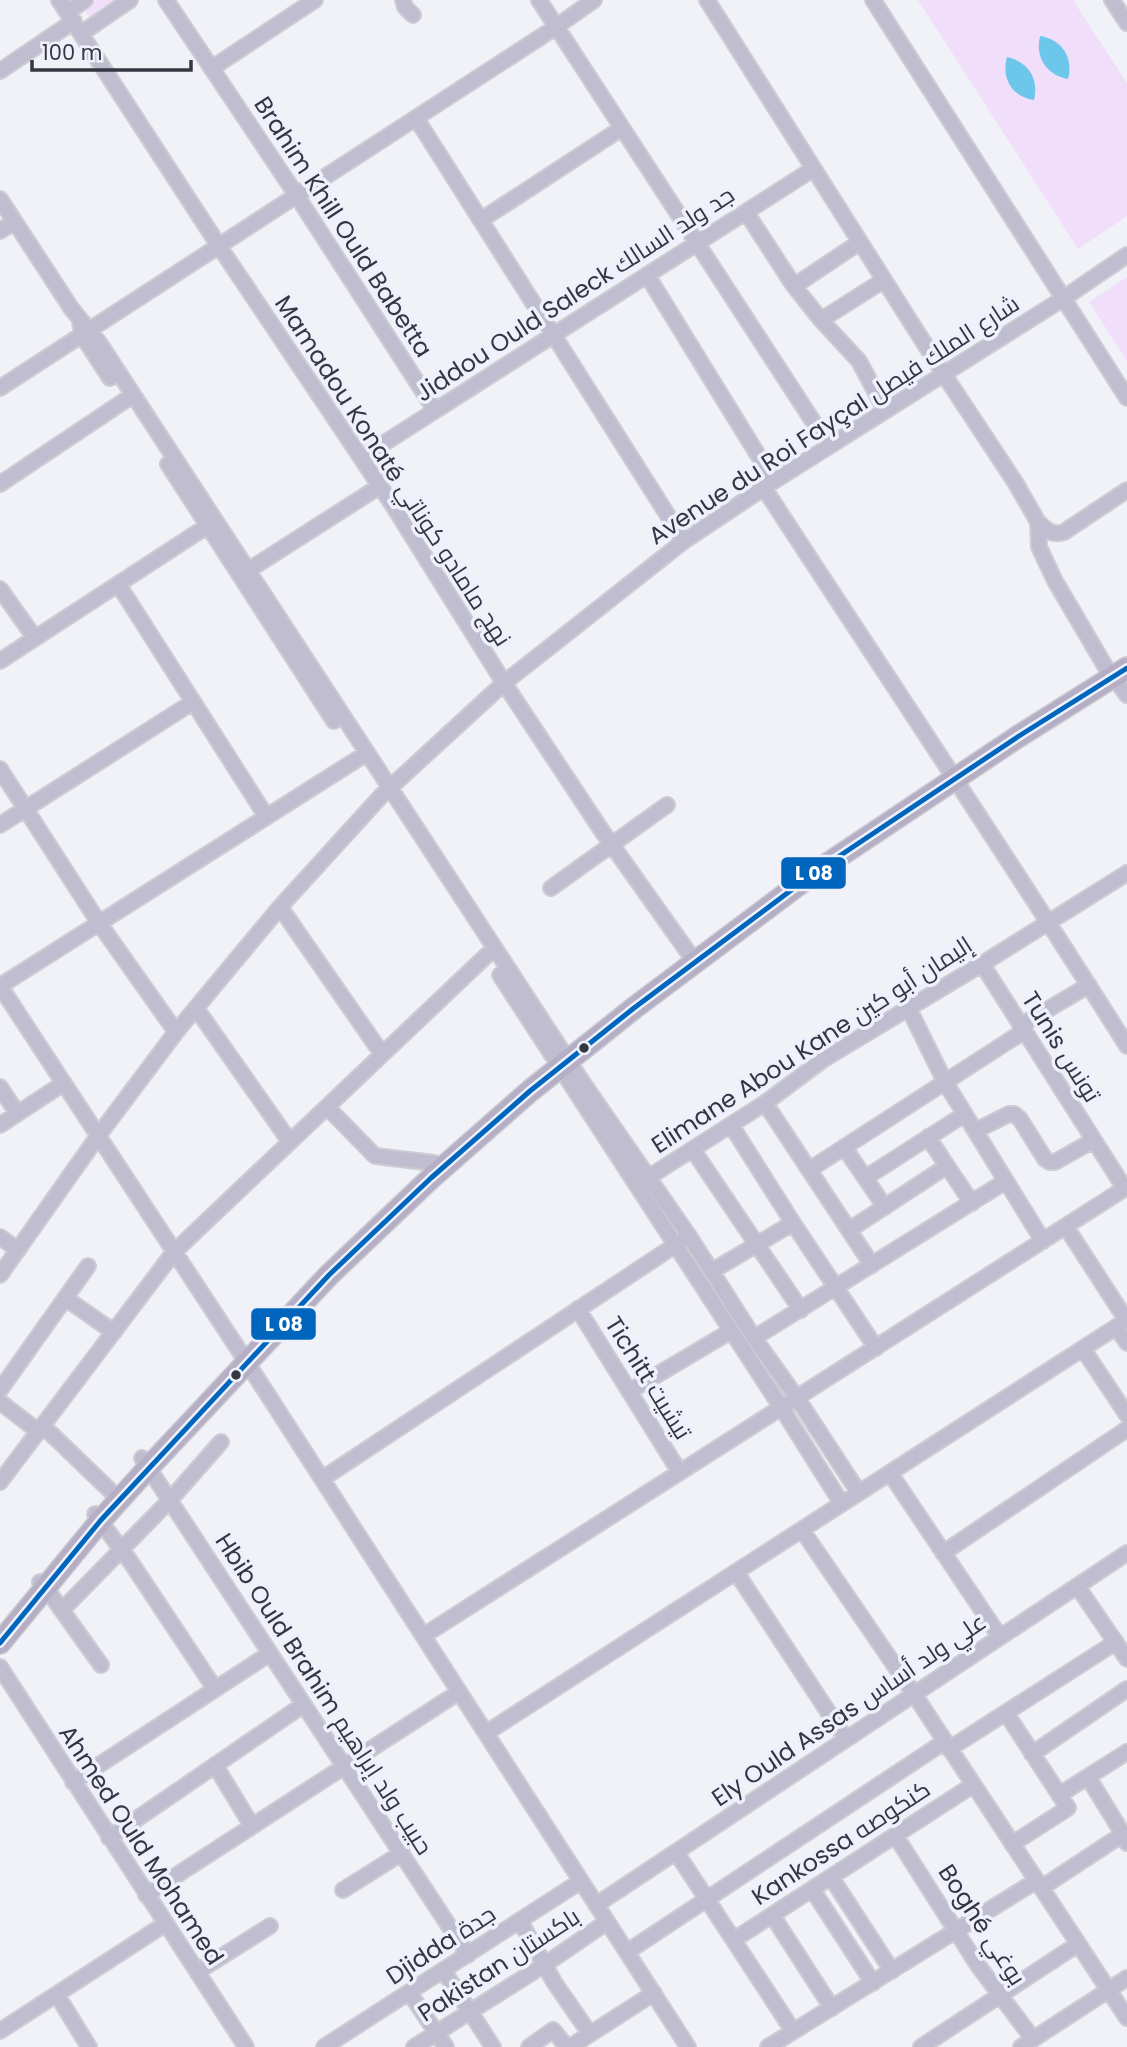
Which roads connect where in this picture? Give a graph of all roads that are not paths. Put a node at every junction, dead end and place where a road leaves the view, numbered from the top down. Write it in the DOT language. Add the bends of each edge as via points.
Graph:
graph roads {
  1 [pos="85,0"];
  2 [pos="130,0"];
  3 [pos="166,0"];
  4 [pos="316,0"];
  5 [pos="403,0"];
  6 [pos="539,0"];
  7 [pos="594,0"];
  8 [pos="708,0"];
  9 [pos="873,0"];
  10 [pos="1112,0"];
  11 [pos="413,15"];
  12 [pos="71,17"];
  13 [pos="1127,23"];
  14 [pos="556,27"];
  15 [pos="212,68"];
  16 [pos="0,71"];
  17 [pos="416,118"];
  18 [pos="622,128"];
  19 [pos="813,169"];
  20 [pos="297,196"];
  21 [pos="0,199"];
  22 [pos="746,212"];
  23 [pos="481,220"];
  24 [pos="14,222"];
  25 [pos="0,231"];
  26 [pos="860,242"];
  27 [pos="697,243"];
  28 [pos="219,246"];
  29 [pos="1127,256"];
  30 [pos="647,275"];
  31 [pos="884,280"];
  32 [pos="794,286"];
  33 [pos="1064,298"];
  34 [pos="821,320"];
  35 [pos="84,329"];
  36 [pos="553,335"];
  37 [pos="943,373"];
  38 [pos="0,388"];
  39 [pos="130,397"];
  40 [pos="1127,398"];
  41 [pos="435,410"];
  42 [pos="885,410"];
  43 [pos="829,446"];
  44 [pos="361,458"];
  45 [pos="0,484"];
  46 [pos="769,484"];
  47 [pos="380,486"];
  48 [pos="1127,490"];
  49 [pos="1038,522"];
  50 [pos="212,523"];
  51 [pos="684,541"];
  52 [pos="244,573"];
  53 [pos="118,584"];
  54 [pos="0,589"];
  55 [pos="35,638"];
  56 [pos="1127,652"];
  57 [pos="0,661"];
  58 [pos="1115,670"];
  59 [pos="504,683"];
  60 [pos="1127,695"];
  61 [pos="193,702"];
  62 [pos="363,756"];
  63 [pos="0,769"];
  64 [pos="950,773"];
  65 [pos="385,792"];
  66 [pos="667,805"];
  67 [pos="26,809"];
  68 [pos="266,816"];
  69 [pos="0,825"];
  70 [pos="612,844"];
  71 [pos="1127,873"];
  72 [pos="551,888"];
  73 [pos="281,907"];
  74 [pos="1049,921"];
  75 [pos="99,923"];
  76 [pos="488,955"];
  77 [pos="691,959"];
  78 [pos="982,964"];
  79 [pos="1089,985"];
  80 [pos="0,986"];
  81 [pos="908,1007"];
  82 [pos="196,1008"];
  83 [pos="1022,1028"];
  84 [pos="176,1032"];
  85 [pos="1127,1046"];
  86 [pos="382,1055"];
  87 [pos="561,1060"];
  88 [pos="945,1082"];
  89 [pos="64,1083"];
  90 [pos="0,1087"];
  91 [pos="765,1103"];
  92 [pos="327,1107"];
  93 [pos="17,1113"];
  94 [pos="965,1114"];
  95 [pos="0,1125"];
  96 [pos="731,1125"];
  97 [pos="975,1131"];
  98 [pos="98,1136"];
  99 [pos="928,1137"];
  100 [pos="1094,1140"];
  101 [pos="290,1142"];
  102 [pos="844,1147"];
  103 [pos="694,1150"];
  104 [pos="434,1163"];
  105 [pos="947,1166"];
  106 [pos="809,1170"];
  107 [pos="865,1178"];
  108 [pos="642,1181"];
  109 [pos="1006,1181"];
  110 [pos="1126,1188"];
  111 [pos="972,1203"];
  112 [pos="885,1207"];
  113 [pos="793,1223"];
  114 [pos="1066,1227"];
  115 [pos="849,1230"];
  116 [pos="689,1236"];
  117 [pos="0,1237"];
  118 [pos="1043,1241"];
  119 [pos="758,1244"];
  120 [pos="676,1245"];
  121 [pos="18,1250"];
  122 [pos="174,1252"];
  123 [pos="872,1265"];
  124 [pos="88,1266"];
  125 [pos="712,1271"];
  126 [pos="0,1275"];
  127 [pos="837,1287"];
  128 [pos="65,1298"];
  129 [pos="578,1309"];
  130 [pos="801,1310"];
  131 [pos="1123,1323"];
  132 [pos="731,1331"];
  133 [pos="114,1332"];
  134 [pos="754,1338"];
  135 [pos="1127,1343"];
  136 [pos="876,1348"];
  137 [pos="1083,1349"];
  138 [pos="243,1357"];
  139 [pos="0,1390"];
  140 [pos="630,1391"];
  141 [pos="797,1398"];
  142 [pos="0,1402"];
  143 [pos="781,1407"];
  144 [pos="1127,1415"];
  145 [pos="41,1429"];
  146 [pos="1127,1429"];
  147 [pos="222,1442"];
  148 [pos="145,1463"];
  149 [pos="679,1471"];
  150 [pos="890,1473"];
  151 [pos="322,1479"];
  152 [pos="0,1482"];
  153 [pos="859,1493"];
  154 [pos="116,1495"];
  155 [pos="170,1500"];
  156 [pos="842,1504"];
  157 [pos="98,1517"];
  158 [pos="802,1530"];
  159 [pos="121,1548"];
  160 [pos="943,1553"];
  161 [pos="1126,1555"];
  162 [pos="737,1572"];
  163 [pos="42,1584"];
  164 [pos="1077,1586"];
  165 [pos="62,1610"];
  166 [pos="0,1626"];
  167 [pos="424,1636"];
  168 [pos="1000,1637"];
  169 [pos="1116,1642"];
  170 [pos="0,1643"];
  171 [pos="269,1654"];
  172 [pos="1127,1659"];
  173 [pos="101,1665"];
  174 [pos="0,1667"];
  175 [pos="215,1689"];
  176 [pos="1127,1689"];
  177 [pos="459,1692"];
  178 [pos="914,1694"];
  179 [pos="303,1705"];
  180 [pos="1006,1713"];
  181 [pos="486,1733"];
  182 [pos="846,1739"];
  183 [pos="947,1746"];
  184 [pos="1127,1753"];
  185 [pos="1032,1754"];
  186 [pos="215,1765"];
  187 [pos="345,1766"];
  188 [pos="1088,1777"];
  189 [pos="73,1783"];
  190 [pos="973,1785"];
  191 [pos="1059,1795"];
  192 [pos="252,1826"];
  193 [pos="895,1835"];
  194 [pos="109,1838"];
  195 [pos="1125,1838"];
  196 [pos="1012,1844"];
  197 [pos="676,1852"];
  198 [pos="402,1853"];
  199 [pos="831,1877"];
  200 [pos="582,1881"];
  201 [pos="1038,1884"];
  202 [pos="813,1889"];
  203 [pos="343,1890"];
  204 [pos="146,1895"];
  205 [pos="708,1898"];
  206 [pos="596,1905"];
  207 [pos="772,1915"];
  208 [pos="520,1921"];
  209 [pos="607,1922"];
  210 [pos="166,1924"];
  211 [pos="270,1926"];
  212 [pos="957,1929"];
  213 [pos="735,1939"];
  214 [pos="1078,1944"];
  215 [pos="627,1952"];
  216 [pos="468,1955"];
  217 [pos="544,1965"];
  218 [pos="443,1970"];
  219 [pos="892,1971"];
  220 [pos="197,1972"];
  221 [pos="1127,1978"];
  222 [pos="873,1983"];
  223 [pos="1108,1990"];
  224 [pos="409,1992"];
  225 [pos="654,1993"];
  226 [pos="57,1995"];
  227 [pos="1000,1996"];
  228 [pos="832,2008"];
  229 [pos="469,2011"];
  230 [pos="1127,2018"];
  231 [pos="0,2031"];
  232 [pos="793,2031"];
  233 [pos="437,2032"];
  234 [pos="590,2034"];
  235 [pos="343,2042"];
  236 [pos="1027,2043"];
  237 [pos="685,2046"];
  238 [pos="89,2047"];
  239 [pos="246,2047"];
  240 [pos="324,2047"];
  241 [pos="414,2047"];
  242 [pos="446,2047"];
  243 [pos="493,2047"];
  244 [pos="528,2047"];
  245 [pos="569,2047"];
  246 [pos="768,2047"];
  247 [pos="921,2047"];
  1 -- 12 [label="street"];
  2 -- 12 [label="street"];
  3 -- 15 [label="street, Brahim Khill Ould Babetta"];
  4 -- 15 [label="street"];
  5 -- 11 [label="street"];
  6 -- 14 [label="street"];
  7 -- 14 [label="street"];
  8 -- 19 [label="street"];
  9 -- 33 [label="street"];
  10 -- 13 [label="street"];
  12 -- 16 [label="street"];
  12 -- 28 [label="street, Mamadou Konaté نهج مامادو كوناتي"];
  14 -- 17 [label="street"];
  14 -- 18 [label="street"];
  15 -- 20 [label="street, Brahim Khill Ould Babetta"];
  17 -- 20 [label="street"];
  17 -- 23 [label="street"];
  18 -- 23 [label="street"];
  18 -- 27 [label="street"];
  19 -- 22 [label="street, Jiddou Ould Saleck جد ولد السالك"];
  19 -- 26 [label="street"];
  20 -- 28 [label="street"];
  20 -- 41 [label="street, Brahim Khill Ould Babetta"];
  21 -- 24 [label="street"];
  22 -- 27 [label="street, Jiddou Ould Saleck جد ولد السالك"];
  22 -- 32 [label="street"];
  23 -- 36 [label="street"];
  24 -- 25 [label="street"];
  24 -- 35 [label="street"];
  26 -- 31 [label="street"];
  26 -- 32 [label="street"];
  27 -- 30 [label="street, Jiddou Ould Saleck جد ولد السالك"];
  27 -- 43 [label="street"];
  28 -- 35 [label="street"];
  28 -- 44 [label="street, Mamadou Konaté نهج مامادو كوناتي"];
  29 -- 33 [label="street, Avenue du Roi Fayçal شارع الملك فيصل"];
  30 -- 36 [label="street, Jiddou Ould Saleck جد ولد السالك"];
  30 -- 46 [label="street"];
  31 -- 34 [label="street"];
  31 -- 37 [label="street"];
  32 -- 34 [label="street"];
  33 -- 37 [label="street, Avenue du Roi Fayçal شارع الملك فيصل"];
  33 -- 40 [label="street"];
  34 -- 42 [label="street" via="859,361"];
  35 -- 38 [label="street"];
  35 -- 39 [label="street"];
  36 -- 41 [label="street, Jiddou Ould Saleck جد ولد السالك"];
  36 -- 51 [label="street"];
  37 -- 42 [label="street, Avenue du Roi Fayçal شارع الملك فيصل"];
  37 -- 49 [label="street"];
  39 -- 45 [label="street"];
  39 -- 50 [label="street"];
  41 -- 44 [label="street, Jiddou Ould Saleck جد ولد السالك"];
  42 -- 43 [label="street, Avenue du Roi Fayçal شارع الملك فيصل"];
  43 -- 46 [label="street, Avenue du Roi Fayçal شارع الملك فيصل"];
  44 -- 47 [label="street, Mamadou Konaté نهج مامادو كوناتي"];
  46 -- 51 [label="street, Avenue du Roi Fayçal شارع الملك فيصل"];
  46 -- 64 [label="street"];
  47 -- 52 [label="street"];
  47 -- 59 [label="street, Mamadou Konaté نهج مامادو كوناتي"];
  48 -- 49 [label="street" via="1064,532 1051,533"];
  49 -- 58 [label="street" via="1039,547 1048,567"];
  50 -- 52 [label="street"];
  50 -- 53 [label="street"];
  51 -- 59 [label="street, Avenue du Roi Fayçal شارع الملك فيصل"];
  52 -- 62 [label="street"];
  53 -- 55 [label="street"];
  53 -- 61 [label="street"];
  54 -- 55 [label="street"];
  55 -- 57 [label="street"];
  56 -- 58 [label="highway"];
  58 -- 60 [label="street"];
  58 -- 64 [label="highway"];
  59 -- 65 [label="street, Avenue du Roi Fayçal شارع الملك فيصل"];
  59 -- 70 [label="street, Mamadou Konaté نهج مامادو كوناتي"];
  61 -- 67 [label="street"];
  61 -- 68 [label="street"];
  62 -- 65 [label="street"];
  62 -- 68 [label="street"];
  63 -- 67 [label="street"];
  64 -- 74 [label="street"];
  64 -- 77 [label="highway" via="808,862"];
  65 -- 73 [label="street, Avenue du Roi Fayçal شارع الملك فيصل"];
  65 -- 76 [label="street"];
  65 -- 87 [label="street"];
  66 -- 70 [label="street"];
  67 -- 69 [label="street"];
  67 -- 75 [label="street"];
  68 -- 75 [label="street"];
  70 -- 72 [label="street"];
  70 -- 77 [label="street, Mamadou Konaté نهج مامادو كوناتي"];
  71 -- 74 [label="street, Elimane Abou Kane إليمان أبو كين"];
  73 -- 82 [label="street, Avenue du Roi Fayçal شارع الملك فيصل"];
  73 -- 86 [label="street"];
  74 -- 78 [label="street, Elimane Abou Kane إليمان أبو كين"];
  74 -- 79 [label="street"];
  75 -- 80 [label="street"];
  75 -- 84 [label="street"];
  76 -- 86 [label="street"];
  76 -- 87 [label="street"];
  77 -- 87 [label="highway"];
  78 -- 81 [label="street, Elimane Abou Kane إليمان أبو كين"];
  78 -- 83 [label="street, Tunis تونس"];
  79 -- 83 [label="street"];
  79 -- 85 [label="street"];
  80 -- 89 [label="street"];
  81 -- 88 [label="street"];
  81 -- 91 [label="street, Elimane Abou Kane إليمان أبو كين" via="824,1059"];
  82 -- 84 [label="street, Avenue du Roi Fayçal شارع الملك فيصل"];
  82 -- 101 [label="street"];
  83 -- 88 [label="street"];
  83 -- 100 [label="street, Tunis تونس"];
  84 -- 98 [label="street, Avenue du Roi Fayçal شارع الملك فيصل"];
  86 -- 92 [label="street"];
  87 -- 104 [label="highway"];
  87 -- 108 [label="street"];
  87 -- 138 [label="highway"];
  88 -- 94 [label="street"];
  88 -- 102 [label="street"];
  89 -- 93 [label="street"];
  89 -- 98 [label="street"];
  90 -- 93 [label="street"];
  91 -- 96 [label="street, Elimane Abou Kane إليمان أبو كين"];
  91 -- 106 [label="street"];
  92 -- 101 [label="street"];
  92 -- 104 [label="street" via="375,1156"];
  93 -- 95 [label="street"];
  94 -- 97 [label="street"];
  94 -- 99 [label="street"];
  96 -- 103 [label="street, Elimane Abou Kane إليمان أبو كين"];
  96 -- 113 [label="street"];
  97 -- 100 [label="street" via="1014,1114 1050,1162"];
  97 -- 109 [label="street"];
  98 -- 121 [label="street, Avenue du Roi Fayçal شارع الملك فيصل"];
  98 -- 122 [label="street"];
  99 -- 105 [label="street"];
  99 -- 107 [label="street"];
  100 -- 110 [label="street, Tunis تونس"];
  101 -- 122 [label="street"];
  102 -- 106 [label="street"];
  102 -- 107 [label="street"];
  103 -- 108 [label="street, Elimane Abou Kane إليمان أبو كين"];
  103 -- 119 [label="street"];
  104 -- 138 [label="highway" via="358,1233"];
  105 -- 111 [label="street"];
  105 -- 112 [label="street"];
  106 -- 115 [label="street"];
  107 -- 112 [label="street"];
  108 -- 116 [label="street"];
  108 -- 120 [label="street"];
  109 -- 111 [label="street"];
  109 -- 118 [label="street"];
  110 -- 114 [label="street"];
  111 -- 123 [label="street"];
  112 -- 115 [label="street"];
  113 -- 119 [label="street"];
  113 -- 127 [label="street"];
  114 -- 118 [label="street"];
  114 -- 131 [label="street"];
  115 -- 123 [label="street"];
  116 -- 120 [label="street"];
  116 -- 125 [label="street"];
  117 -- 121 [label="street"];
  118 -- 136 [label="street"];
  119 -- 125 [label="street"];
  119 -- 130 [label="street"];
  120 -- 129 [label="street"];
  120 -- 132 [label="street"];
  121 -- 126 [label="street, Avenue du Roi Fayçal شارع الملك فيصل"];
  122 -- 133 [label="street"];
  122 -- 138 [label="street"];
  123 -- 127 [label="street"];
  124 -- 128 [label="street"];
  125 -- 134 [label="street"];
  127 -- 130 [label="street"];
  127 -- 136 [label="street"];
  128 -- 133 [label="street"];
  128 -- 139 [label="street"];
  129 -- 140 [label="street, Tichitt تيشيت"];
  129 -- 151 [label="street"];
  130 -- 134 [label="street"];
  131 -- 135 [label="street"];
  131 -- 137 [label="street"];
  132 -- 140 [label="street"];
  132 -- 143 [label="street"];
  133 -- 145 [label="street"];
  134 -- 141 [label="street"];
  136 -- 141 [label="street"];
  137 -- 144 [label="street"];
  137 -- 150 [label="street"];
  138 -- 148 [label="highway"];
  138 -- 151 [label="street"];
  140 -- 149 [label="street, Tichitt تيشيت"];
  141 -- 143 [label="street"];
  141 -- 153 [label="street"];
  142 -- 145 [label="street"];
  143 -- 149 [label="street"];
  143 -- 156 [label="street"];
  145 -- 152 [label="street"];
  145 -- 154 [label="street"];
  146 -- 160 [label="street"];
  147 -- 155 [label="street"];
  148 -- 154 [label="highway"];
  148 -- 155 [label="street, Hbib Ould Brahim حبيب ولد إبراهيم"];
  149 -- 167 [label="street"];
  150 -- 153 [label="street"];
  150 -- 160 [label="street"];
  151 -- 167 [label="street"];
  153 -- 156 [label="street"];
  154 -- 157 [label="highway"];
  155 -- 159 [label="street"];
  155 -- 171 [label="street, Hbib Ould Brahim حبيب ولد إبراهيم"];
  156 -- 158 [label="street"];
  157 -- 159 [label="street"];
  157 -- 163 [label="highway"];
  158 -- 162 [label="street"];
  158 -- 178 [label="street"];
  159 -- 165 [label="street"];
  159 -- 175 [label="street"];
  160 -- 168 [label="street"];
  161 -- 164 [label="street, Ely Ould Assas علي ولد أساس"];
  162 -- 181 [label="street"];
  162 -- 182 [label="street"];
  163 -- 165 [label="street"];
  163 -- 166 [label="highway"];
  163 -- 170 [label="highway"];
  164 -- 168 [label="street, Ely Ould Assas علي ولد أساس"];
  164 -- 169 [label="street"];
  165 -- 173 [label="street"];
  167 -- 177 [label="street"];
  168 -- 178 [label="street, Ely Ould Assas علي ولد أساس"];
  169 -- 172 [label="street"];
  169 -- 180 [label="street"];
  171 -- 175 [label="street"];
  171 -- 179 [label="street, Hbib Ould Brahim حبيب ولد إبراهيم"];
  174 -- 189 [label="street, Ahmed Ould Mohamed"];
  175 -- 189 [label="street"];
  176 -- 185 [label="street"];
  177 -- 181 [label="street"];
  177 -- 187 [label="street"];
  178 -- 182 [label="street, Ely Ould Assas علي ولد أساس"];
  178 -- 183 [label="street"];
  179 -- 186 [label="street"];
  179 -- 187 [label="street, Hbib Ould Brahim حبيب ولد إبراهيم"];
  180 -- 183 [label="street"];
  180 -- 185 [label="street"];
  181 -- 200 [label="street"];
  182 -- 197 [label="street, Ely Ould Assas علي ولد أساس"];
  183 -- 190 [label="street"];
  183 -- 205 [label="street"];
  184 -- 188 [label="street"];
  185 -- 191 [label="street"];
  186 -- 192 [label="street"];
  186 -- 194 [label="street"];
  187 -- 192 [label="street"];
  187 -- 198 [label="street, Hbib Ould Brahim حبيب ولد إبراهيم"];
  188 -- 191 [label="street"];
  188 -- 195 [label="street"];
  189 -- 194 [label="street, Ahmed Ould Mohamed"];
  190 -- 193 [label="street, Kankossa كنكوصه"];
  190 -- 196 [label="street"];
  191 -- 196 [label="street" via="1068,1808"];
  192 -- 204 [label="street"];
  193 -- 199 [label="street, Kankossa كنكوصه"];
  193 -- 212 [label="street, Boghé بوغي"];
  194 -- 204 [label="street, Ahmed Ould Mohamed"];
  195 -- 201 [label="street"];
  196 -- 201 [label="street"];
  197 -- 205 [label="street"];
  197 -- 206 [label="street, Ely Ould Assas علي ولد أساس"];
  198 -- 203 [label="street"];
  198 -- 216 [label="street, Hbib Ould Brahim حبيب ولد إبراهيم"];
  199 -- 202 [label="street, Kankossa كنكوصه"];
  199 -- 219 [label="street"];
  200 -- 206 [label="street"];
  200 -- 208 [label="street, Djidda جدة"];
  201 -- 212 [label="street"];
  201 -- 214 [label="street"];
  202 -- 207 [label="street, Kankossa كنكوصه"];
  202 -- 222 [label="street"];
  204 -- 210 [label="street, Ahmed Ould Mohamed"];
  205 -- 213 [label="street"];
  205 -- 215 [label="street"];
  206 -- 209 [label="street"];
  207 -- 213 [label="street, Kankossa كنكوصه"];
  207 -- 228 [label="street"];
  208 -- 216 [label="street, Djidda جدة"];
  208 -- 217 [label="street"];
  209 -- 215 [label="street"];
  209 -- 217 [label="street, Pakistan باكستان"];
  210 -- 220 [label="street, Ahmed Ould Mohamed"];
  210 -- 226 [label="street"];
  211 -- 220 [label="street"];
  212 -- 219 [label="street"];
  212 -- 227 [label="street, Boghé بوغي"];
  213 -- 232 [label="street"];
  214 -- 223 [label="street"];
  214 -- 227 [label="street"];
  215 -- 225 [label="street"];
  216 -- 218 [label="street, Djidda جدة"];
  217 -- 229 [label="street, Pakistan باكستان"];
  217 -- 234 [label="street"];
  218 -- 224 [label="street, Djidda جدة"];
  218 -- 229 [label="street"];
  219 -- 222 [label="street"];
  220 -- 239 [label="street, Ahmed Ould Mohamed"];
  221 -- 223 [label="street"];
  222 -- 228 [label="street"];
  223 -- 230 [label="street"];
  223 -- 236 [label="street"];
  224 -- 233 [label="street"];
  224 -- 235 [label="street, Djidda جدة"];
  225 -- 234 [label="street"];
  225 -- 237 [label="street"];
  226 -- 231 [label="street"];
  226 -- 238 [label="street"];
  227 -- 236 [label="street, Boghé بوغي"];
  227 -- 247 [label="street"];
  228 -- 232 [label="street"];
  229 -- 233 [label="street, Pakistan باكستان"];
  229 -- 243 [label="street"];
  232 -- 246 [label="street"];
  233 -- 241 [label="street, Pakistan باكستان"];
  233 -- 242 [label="street"];
  234 -- 245 [label="street"];
  235 -- 240 [label="street, Djidda جدة"];
  244 -- 245 [label="street" via="553,2031"];
}
